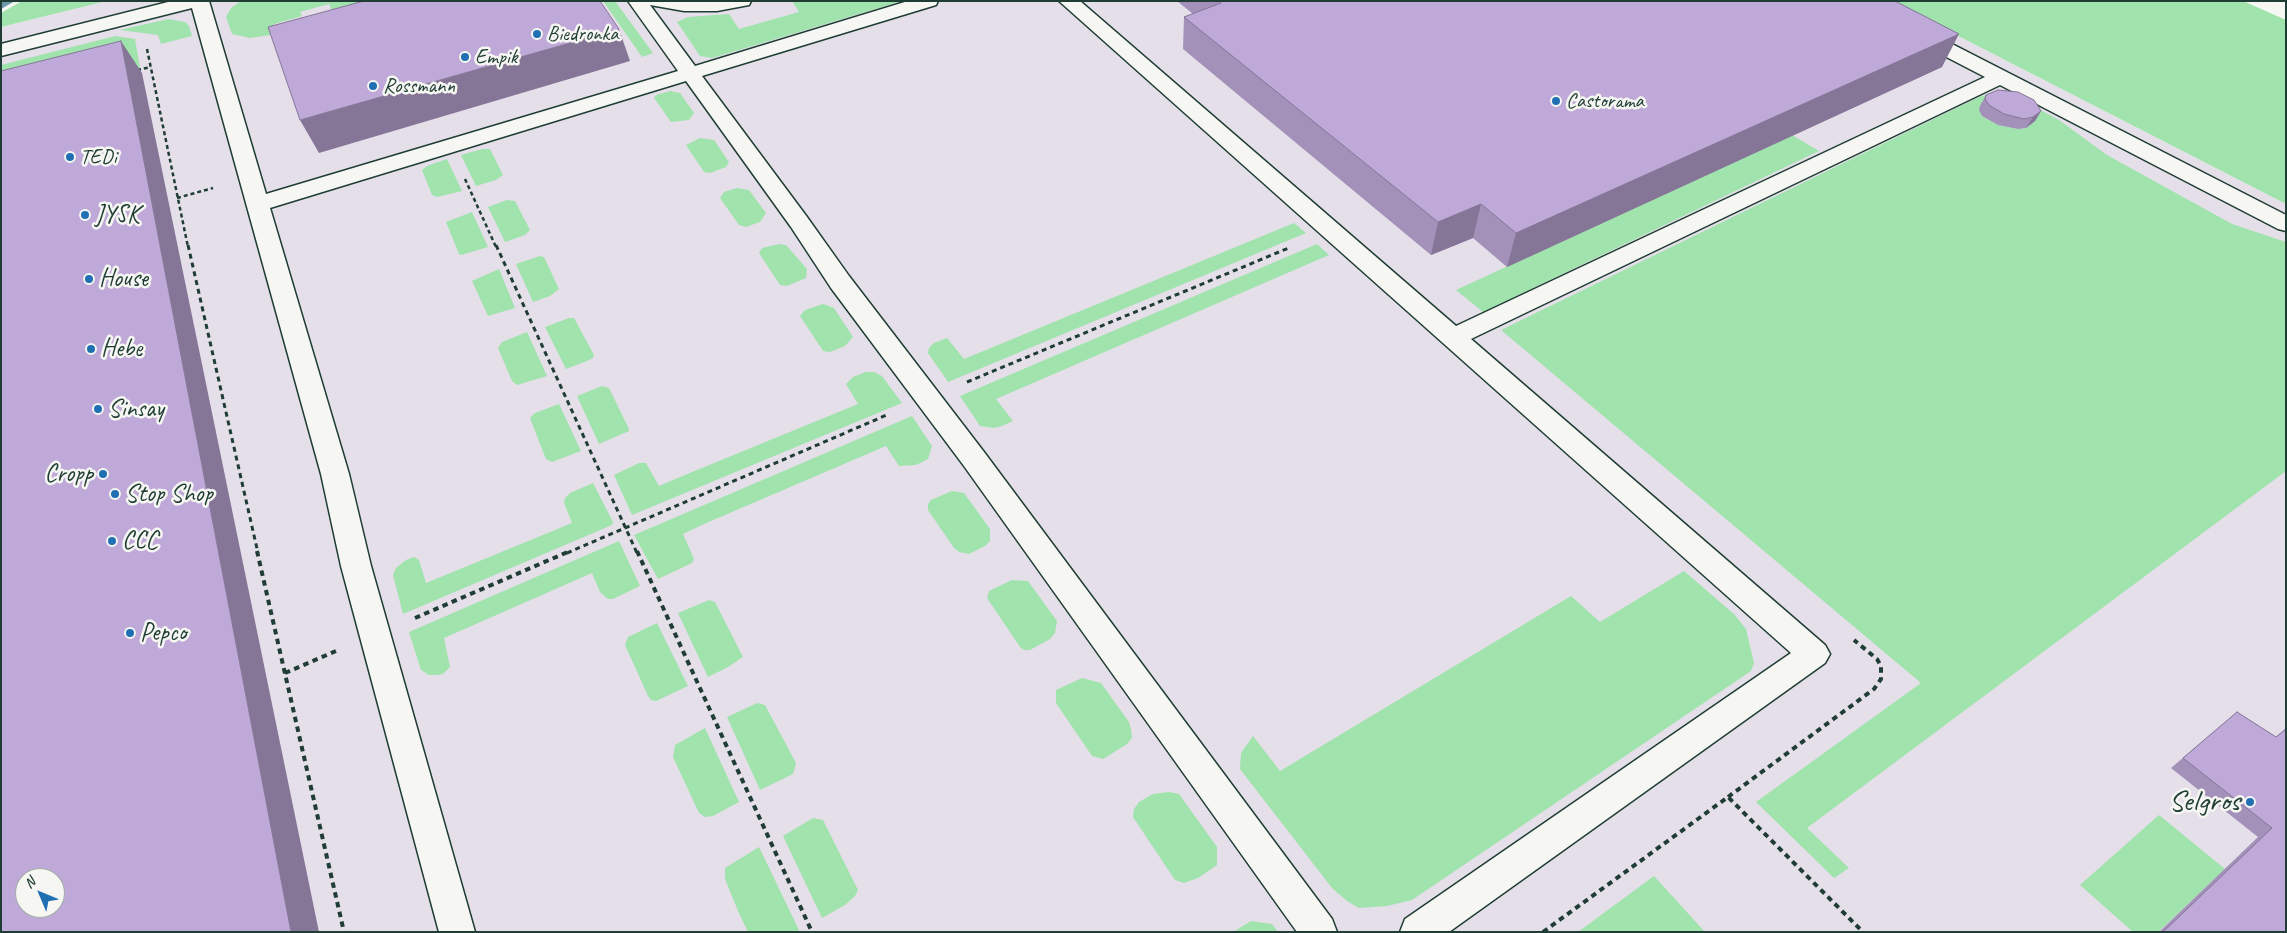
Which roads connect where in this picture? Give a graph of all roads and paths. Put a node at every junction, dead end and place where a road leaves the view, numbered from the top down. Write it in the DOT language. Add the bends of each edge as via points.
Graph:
graph roads {
  1 [pos="196,1"];
  2 [pos="200,1"];
  3 [pos="637,1"];
  4 [pos="656,1"];
  5 [pos="742,1"];
  6 [pos="929,1"];
  7 [pos="1068,1"];
  8 [pos="1853,1"];
  9 [pos="146,45"];
  10 [pos="1,50"];
  11 [pos="151,67"];
  12 [pos="132,72"];
  13 [pos="689,74"];
  14 [pos="2001,77"];
  15 [pos="450,146"];
  16 [pos="259,204"];
  17 [pos="2286,224"];
  18 [pos="1330,231"];
  19 [pos="1452,338"];
  20 [pos="928,398"];
  21 [pos="626,527"];
  22 [pos="375,635"];
  23 [pos="286,673"];
  24 [pos="344,932"];
  25 [pos="457,932"];
  26 [pos="812,932"];
  27 [pos="1319,932"];
  28 [pos="1418,932"];
  29 [pos="1543,932"];
  30 [pos="1863,932"];
  1 -- 10 [label="lane"];
  2 -- 16 [label="lane"];
  3 -- 13 [label="lane"];
  4 -- 5 [label="lane" via="717,5"];
  6 -- 13 [label="lane"];
  7 -- 18 [label="lane"];
  8 -- 14 [label="lane"];
  9 -- 11 [label="path"];
  11 -- 12 [label="path"];
  11 -- 23 [label="path" via="177,198"];
  13 -- 15 [label="lane"];
  13 -- 20 [label="lane"];
  14 -- 17 [label="lane"];
  14 -- 19 [label="lane"];
  15 -- 16 [label="lane"];
  15 -- 21 [label="path"];
  16 -- 22 [label="lane" via="335,474"];
  18 -- 19 [label="lane"];
  18 -- 20 [label="path"];
  19 -- 28 [label="lane" via="1814,654"];
  20 -- 21 [label="path"];
  20 -- 27 [label="lane"];
  21 -- 22 [label="path"];
  21 -- 26 [label="path"];
  22 -- 23 [label="path"];
  22 -- 25 [label="lane"];
  23 -- 24 [label="path"];
  29 -- 30 [label="path" via="1728,797"];
}
